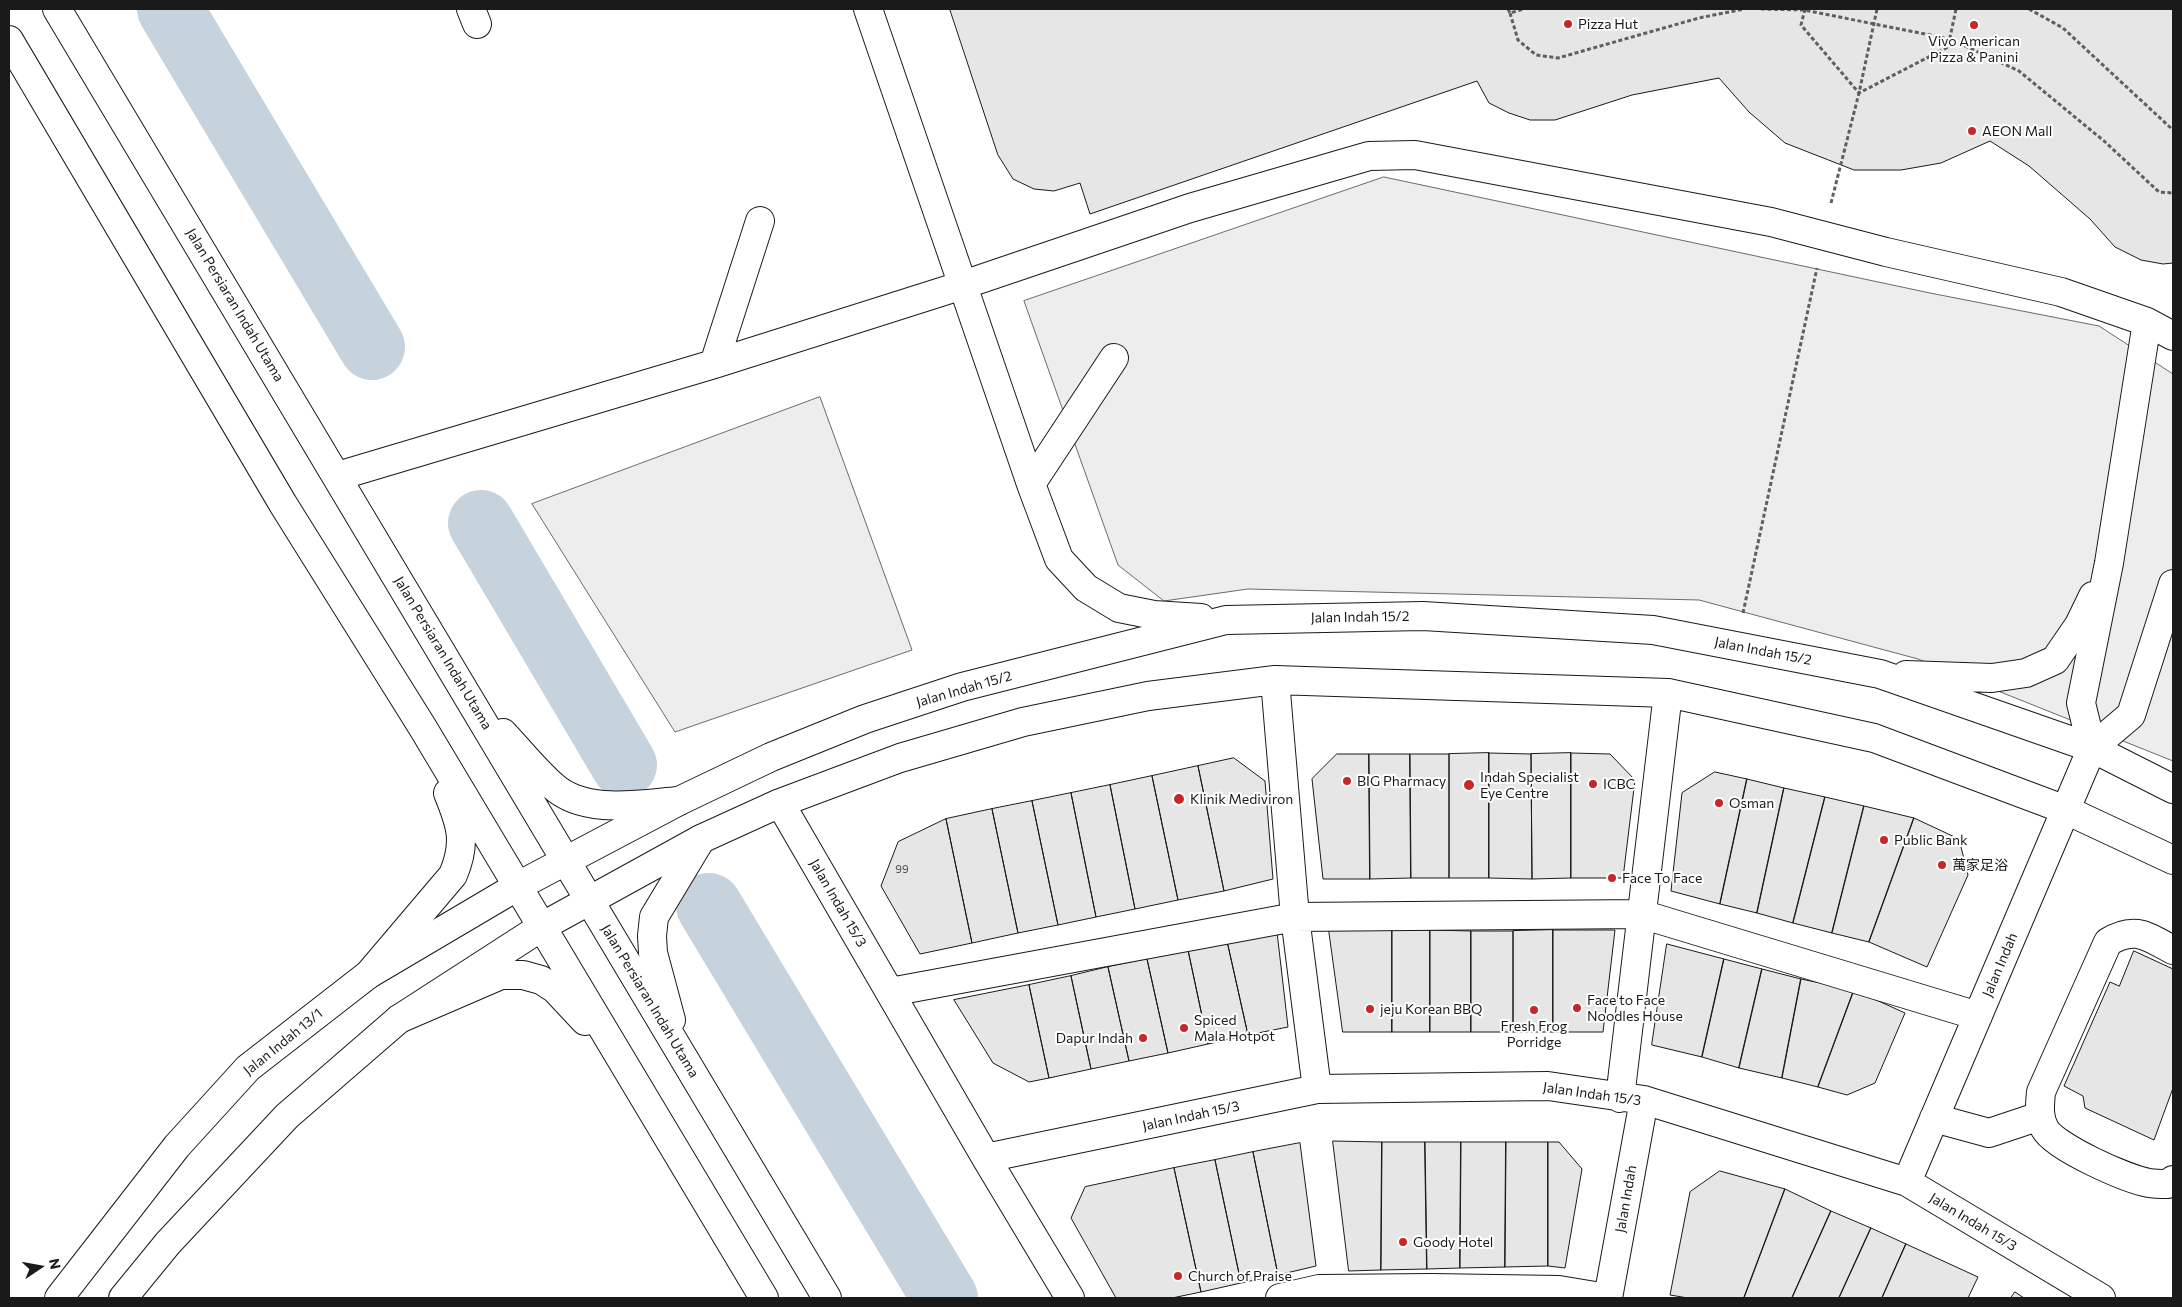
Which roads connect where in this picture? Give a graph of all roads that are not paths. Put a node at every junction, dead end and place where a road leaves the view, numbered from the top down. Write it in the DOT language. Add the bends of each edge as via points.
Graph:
graph roads {
  1 [pos="57,9"];
  2 [pos="868,9"];
  3 [pos="9,40"];
  4 [pos="760,221"];
  5 [pos="963,285"];
  6 [pos="2148,322"];
  7 [pos="2173,336"];
  8 [pos="1114,358"];
  9 [pos="714,364"];
  10 [pos="338,476"];
  11 [pos="1031,484"];
  12 [pos="2109,563"];
  13 [pos="2173,584"];
  14 [pos="1226,620"];
  15 [pos="1880,674"];
  16 [pos="1275,680"];
  17 [pos="466,693"];
  18 [pos="1668,693"];
  19 [pos="423,728"];
  20 [pos="2092,748"];
  21 [pos="2173,789"];
  22 [pos="679,801"];
  23 [pos="780,803"];
  24 [pos="2066,810"];
  25 [pos="701,839"];
  26 [pos="2173,860"];
  27 [pos="566,861"];
  28 [pos="518,886"];
  29 [pos="589,900"];
  30 [pos="1641,914"];
  31 [pos="1295,917"];
  32 [pos="543,926"];
  33 [pos="2173,950"];
  34 [pos="369,974"];
  35 [pos="890,992"];
  36 [pos="1978,1016"];
  37 [pos="399,1019"];
  38 [pos="679,1051"];
  39 [pos="632,1075"];
  40 [pos="1316,1089"];
  41 [pos="1632,1099"];
  42 [pos="2040,1116"];
  43 [pos="1934,1118"];
  44 [pos="986,1158"];
  45 [pos="2173,1180"];
  46 [pos="1906,1182"];
  47 [pos="59,1298"];
  48 [pos="123,1298"];
  49 [pos="764,1298"];
  50 [pos="827,1298"];
  51 [pos="1070,1298"];
  52 [pos="1280,1298"];
  53 [pos="1607,1298"];
  54 [pos="2102,1298"];
  1 -- 10 [label="street, Jalan Persiaran Indah Utama"];
  2 -- 5 [label="street"];
  3 -- 19 [label="street" via="282,504"];
  4 -- 9 [label="street"];
  5 -- 6 [label="street" via="1190,208 1368,156 1415,155 1771,222 2061,292"];
  5 -- 9 [label="street"];
  5 -- 11 [label="street"];
  6 -- 7 [label="street"];
  6 -- 12 [label="street"];
  8 -- 11 [label="street"];
  9 -- 10 [label="street"];
  10 -- 17 [label="street, Jalan Persiaran Indah Utama"];
  11 -- 14 [label="street" via="1059,559 1086,588 1119,608 1154,615"];
  12 -- 15 [label="street" via="2079,625 2055,660 2026,673 1992,678"];
  12 -- 20 [label="street" via="2081,703"];
  13 -- 20 [label="street" via="2131,715"];
  14 -- 15 [label="street, Jalan Indah 15/2" via="1423,616 1653,630"];
  14 -- 22 [label="street, Jalan Indah 15/2" via="962,687 874,716 771,758"];
  15 -- 20 [label="street, Jalan Indah 15/2"];
  16 -- 18 [label="street"];
  16 -- 23 [label="street" via="1148,696 1022,722 900,758"];
  16 -- 31 [label="street"];
  17 -- 22 [label="street" via="554,787 570,796 590,803 614,805"];
  17 -- 27 [label="street, Jalan Persiaran Indah Utama"];
  18 -- 24 [label="street" via="1874,738"];
  18 -- 30 [label="street, Jalan Indah"];
  19 -- 28 [label="street"];
  19 -- 34 [label="street" via="459,820 460,859 453,875"];
  20 -- 21 [label="street, Jalan Indah 15/2"];
  20 -- 24 [label="street, Jalan Indah"];
  22 -- 27 [label="street, Jalan Indah 15/2"];
  23 -- 25 [label="street"];
  23 -- 35 [label="street, Jalan Indah 15/3"];
  24 -- 26 [label="street"];
  24 -- 36 [label="street, Jalan Indah"];
  25 -- 29 [label="street"];
  25 -- 38 [label="street" via="654,917 652,936 653,952"];
  27 -- 28 [label="street, Jalan Indah 15/2"];
  27 -- 29 [label="street, Jalan Persiaran Indah Utama"];
  28 -- 32 [label="street"];
  28 -- 34 [label="street, Jalan Indah 13/1"];
  29 -- 32 [label="street"];
  29 -- 38 [label="street, Jalan Persiaran Indah Utama"];
  30 -- 31 [label="street"];
  30 -- 36 [label="street"];
  30 -- 41 [label="street, Jalan Indah"];
  31 -- 35 [label="street"];
  31 -- 40 [label="street"];
  32 -- 37 [label="street"];
  32 -- 39 [label="street"];
  33 -- 42 [label="street" via="2141,934 2119,935 2108,942 2041,1092"];
  34 -- 47 [label="street, Jalan Indah 13/1" via="248,1068 177,1146"];
  35 -- 44 [label="street, Jalan Indah 15/3"];
  36 -- 43 [label="street, Jalan Indah"];
  37 -- 39 [label="street" via="501,976 523,975 555,988"];
  37 -- 48 [label="street" via="287,1116 174,1236"];
  38 -- 50 [label="street, Jalan Persiaran Indah Utama"];
  39 -- 49 [label="street"];
  40 -- 41 [label="street, Jalan Indah 15/3" via="1548,1086"];
  40 -- 44 [label="street, Jalan Indah 15/3"];
  41 -- 46 [label="street, Jalan Indah 15/3"];
  41 -- 53 [label="street, Jalan Indah"];
  42 -- 43 [label="street" via="1989,1133"];
  42 -- 45 [label="street" via="2045,1130 2063,1145 2094,1162 2149,1183 2168,1184"];
  43 -- 46 [label="street, Jalan Indah"];
  44 -- 51 [label="street, Jalan Indah 15/3"];
  46 -- 54 [label="street, Jalan Indah 15/3"];
  52 -- 53 [label="street" via="1319,1289 1432,1288 1559,1290"];
}
